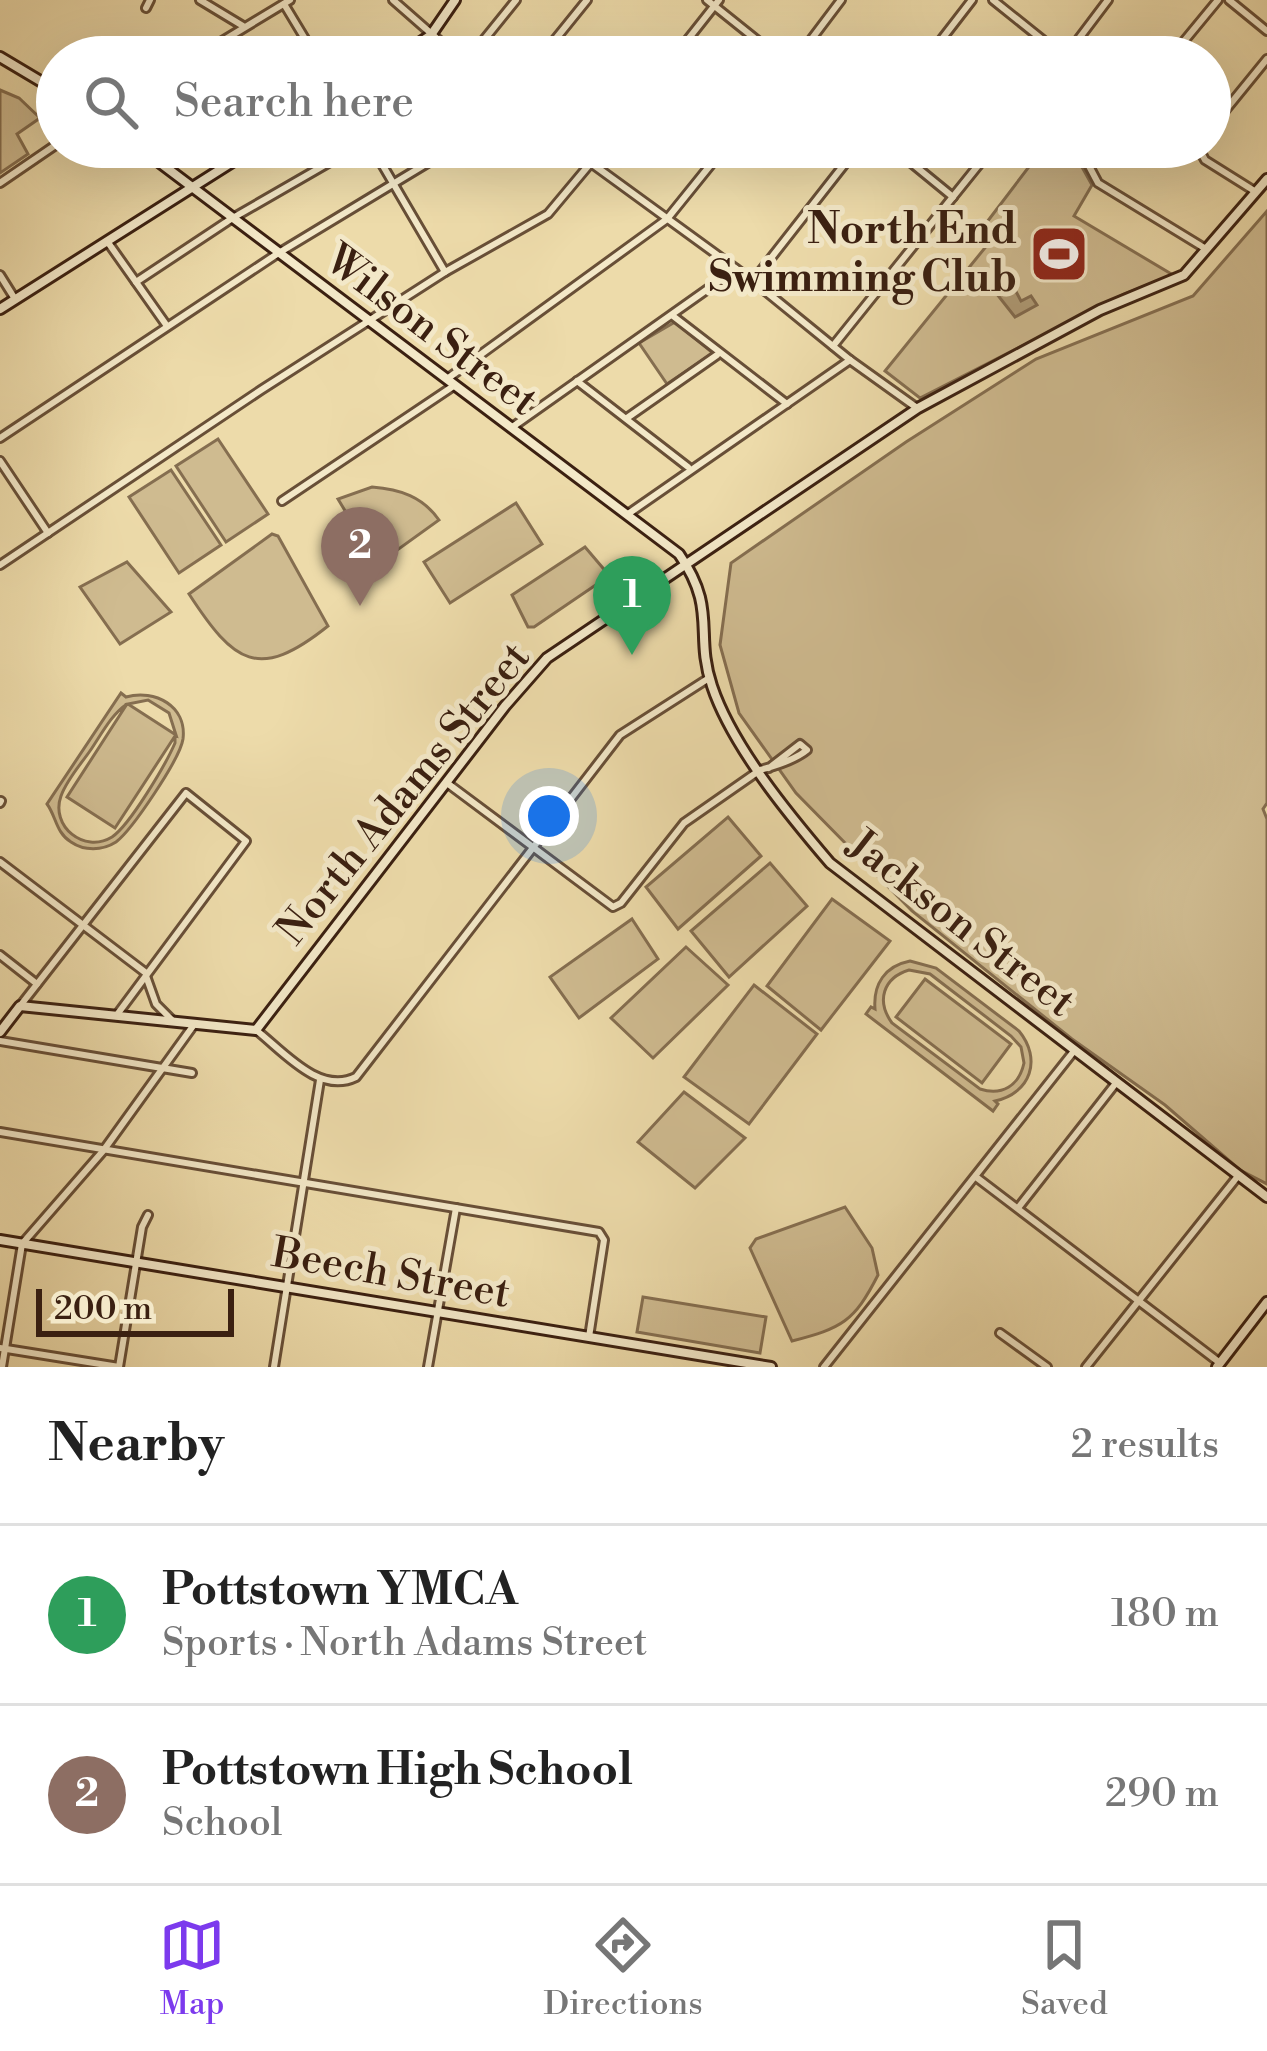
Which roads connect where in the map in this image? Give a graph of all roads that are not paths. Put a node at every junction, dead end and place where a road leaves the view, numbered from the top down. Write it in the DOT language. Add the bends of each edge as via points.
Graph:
graph roads {
  1 [pos="200,0"];
  2 [pos="393,0"];
  3 [pos="455,0"];
  4 [pos="516,0"];
  5 [pos="587,0"];
  6 [pos="841,0"];
  7 [pos="972,0"];
  8 [pos="993,0"];
  9 [pos="1108,0"];
  10 [pos="1218,0"];
  11 [pos="1229,0"];
  12 [pos="287,2"];
  13 [pos="714,2"];
  14 [pos="245,27"];
  15 [pos="1267,31"];
  16 [pos="431,35"];
  17 [pos="230,36"];
  18 [pos="305,36"];
  19 [pos="487,36"];
  20 [pos="558,36"];
  21 [pos="689,36"];
  22 [pos="754,36"];
  23 [pos="814,36"];
  24 [pos="944,36"];
  25 [pos="1038,36"];
  26 [pos="1080,36"];
  27 [pos="1189,36"];
  28 [pos="0,57"];
  29 [pos="1267,59"];
  30 [pos="36,79"];
  31 [pos="1231,103"];
  32 [pos="36,158"];
  33 [pos="166,168"];
  34 [pos="220,168"];
  35 [pos="320,168"];
  36 [pos="384,168"];
  37 [pos="417,168"];
  38 [pos="587,168"];
  39 [pos="596,168"];
  40 [pos="708,168"];
  41 [pos="842,168"];
  42 [pos="918,168"];
  43 [pos="976,168"];
  44 [pos="1090,168"];
  45 [pos="1218,168"];
  46 [pos="1267,179"];
  47 [pos="0,182"];
  48 [pos="392,182"];
  49 [pos="190,186"];
  50 [pos="1256,192"];
  51 [pos="953,196"];
  52 [pos="231,219"];
  53 [pos="667,219"];
  54 [pos="107,241"];
  55 [pos="1209,250"];
  56 [pos="277,254"];
  57 [pos="736,269"];
  58 [pos="445,272"];
  59 [pos="0,275"];
  60 [pos="753,281"];
  61 [pos="136,282"];
  62 [pos="15,299"];
  63 [pos="0,309"];
  64 [pos="674,316"];
  65 [pos="368,321"];
  66 [pos="167,326"];
  67 [pos="833,346"];
  68 [pos="718,354"];
  69 [pos="850,360"];
  70 [pos="577,381"];
  71 [pos="451,382"];
  72 [pos="787,404"];
  73 [pos="918,409"];
  74 [pos="627,418"];
  75 [pos="511,428"];
  76 [pos="0,437"];
  77 [pos="0,461"];
  78 [pos="690,468"];
  79 [pos="282,501"];
  80 [pos="628,514"];
  81 [pos="48,533"];
  82 [pos="686,564"];
  83 [pos="0,565"];
  84 [pos="709,678"];
  85 [pos="765,769"];
  86 [pos="447,783"];
  87 [pos="530,848"];
  88 [pos="0,862"];
  89 [pos="84,924"];
  90 [pos="0,955"];
  91 [pos="146,973"];
  92 [pos="37,984"];
  93 [pos="20,1006"];
  94 [pos="116,1016"];
  95 [pos="177,1024"];
  96 [pos="193,1026"];
  97 [pos="256,1030"];
  98 [pos="0,1036"];
  99 [pos="1074,1051"];
  100 [pos="160,1068"];
  101 [pos="192,1073"];
  102 [pos="320,1081"];
  103 [pos="1117,1083"];
  104 [pos="0,1132"];
  105 [pos="103,1151"];
  106 [pos="1238,1176"];
  107 [pos="976,1177"];
  108 [pos="303,1184"];
  109 [pos="1267,1197"];
  110 [pos="455,1208"];
  111 [pos="1017,1209"];
  112 [pos="148,1215"];
  113 [pos="0,1240"];
  114 [pos="22,1244"];
  115 [pos="136,1260"];
  116 [pos="286,1288"];
  117 [pos="1267,1302"];
  118 [pos="1138,1303"];
  119 [pos="438,1313"];
  120 [pos="1258,1314"];
  121 [pos="1267,1321"];
  122 [pos="1000,1334"];
  123 [pos="589,1337"];
  124 [pos="3,1349"];
  125 [pos="1219,1365"];
  126 [pos="2,1367"];
  127 [pos="119,1367"];
  128 [pos="274,1367"];
  129 [pos="428,1367"];
  130 [pos="771,1367"];
  131 [pos="824,1367"];
  132 [pos="1047,1367"];
  133 [pos="1086,1367"];
  1 -- 14 [label="street"];
  2 -- 16 [label="street"];
  3 -- 16 [label="street"];
  4 -- 19 [label="street"];
  5 -- 20 [label="street"];
  6 -- 23 [label="street"];
  7 -- 24 [label="street"];
  8 -- 25 [label="street"];
  9 -- 26 [label="street"];
  10 -- 27 [label="street"];
  11 -- 15 [label="street"];
  12 -- 14 [label="street"];
  12 -- 18 [label="street"];
  13 -- 21 [label="street"];
  13 -- 22 [label="street"];
  14 -- 17 [label="street"];
  28 -- 30 [label="street"];
  29 -- 31 [label="street"];
  32 -- 47 [label="street"];
  33 -- 49 [label="street, Wilson Street"];
  34 -- 49 [label="street"];
  35 -- 52 [label="street"];
  36 -- 48 [label="street"];
  37 -- 48 [label="street"];
  38 -- 58 [label="street" via="548,214"];
  39 -- 53 [label="street"];
  40 -- 53 [label="street"];
  41 -- 60 [label="street"];
  42 -- 51 [label="street"];
  43 -- 51 [label="street"];
  44 -- 55 [label="street" via="1098,183"];
  45 -- 50 [label="street"];
  46 -- 50 [label="street, North Adams Street"];
  48 -- 56 [label="street"];
  48 -- 58 [label="street"];
  49 -- 52 [label="street, Wilson Street"];
  49 -- 54 [label="street"];
  50 -- 55 [label="street, North Adams Street"];
  51 -- 67 [label="street"];
  52 -- 56 [label="street, Wilson Street"];
  52 -- 61 [label="street"];
  53 -- 57 [label="street"];
  53 -- 71 [label="street"];
  54 -- 61 [label="street"];
  54 -- 62 [label="street"];
  55 -- 73 [label="street, North Adams Street" via="1184,275 1100,310"];
  56 -- 65 [label="street, Wilson Street"];
  56 -- 66 [label="street"];
  57 -- 60 [label="street"];
  57 -- 64 [label="street"];
  58 -- 65 [label="street"];
  59 -- 62 [label="street"];
  60 -- 67 [label="street"];
  61 -- 66 [label="street"];
  62 -- 63 [label="street"];
  64 -- 68 [label="street"];
  64 -- 70 [label="street"];
  65 -- 71 [label="street, Wilson Street"];
  65 -- 81 [label="street"];
  66 -- 76 [label="street"];
  67 -- 69 [label="street"];
  68 -- 72 [label="street"];
  68 -- 74 [label="street"];
  69 -- 72 [label="street"];
  69 -- 73 [label="street"];
  70 -- 74 [label="street"];
  70 -- 75 [label="street"];
  71 -- 75 [label="street, Wilson Street"];
  71 -- 79 [label="street"];
  72 -- 78 [label="street"];
  73 -- 82 [label="street, North Adams Street"];
  74 -- 78 [label="street"];
  75 -- 80 [label="street, Wilson Street"];
  77 -- 81 [label="street"];
  78 -- 80 [label="street"];
  80 -- 82 [label="street, Wilson Street"];
  81 -- 83 [label="street"];
  82 -- 84 [label="street, Jackson Street" via="705,607"];
  82 -- 86 [label="street, North Adams Street" via="547,658"];
  84 -- 85 [label="street, Jackson Street"];
  84 -- 87 [label="street" via="620,735"];
  85 -- 85 [label="street" via="801,754 807,750 800,744"];
  85 -- 87 [label="street" via="684,823 613,907"];
  85 -- 99 [label="street, Jackson Street" via="830,863"];
  86 -- 87 [label="street"];
  86 -- 97 [label="street, North Adams Street"];
  87 -- 102 [label="street" via="356,1077"];
  88 -- 89 [label="street"];
  89 -- 91 [label="street"];
  89 -- 91 [label="street" via="186,793 246,841"];
  89 -- 92 [label="street"];
  90 -- 92 [label="street"];
  91 -- 94 [label="street"];
  91 -- 95 [label="street" via="156,1004"];
  92 -- 93 [label="street"];
  93 -- 94 [label="street"];
  93 -- 98 [label="street"];
  94 -- 95 [label="street"];
  95 -- 96 [label="street"];
  96 -- 97 [label="street"];
  96 -- 100 [label="street"];
  97 -- 102 [label="street"];
  98 -- 100 [label="street"];
  99 -- 103 [label="street, Jackson Street"];
  99 -- 107 [label="street"];
  100 -- 101 [label="street"];
  100 -- 105 [label="street"];
  102 -- 108 [label="street"];
  103 -- 106 [label="street, Jackson Street"];
  103 -- 111 [label="street"];
  104 -- 105 [label="street"];
  105 -- 108 [label="street"];
  105 -- 114 [label="street"];
  106 -- 109 [label="street, Jackson Street"];
  106 -- 118 [label="street"];
  107 -- 111 [label="street"];
  107 -- 131 [label="street"];
  108 -- 110 [label="street"];
  108 -- 116 [label="street"];
  110 -- 119 [label="street"];
  110 -- 123 [label="street" via="603,1235"];
  111 -- 118 [label="street"];
  112 -- 115 [label="street"];
  113 -- 114 [label="street, Beech Street"];
  114 -- 115 [label="street, Beech Street"];
  114 -- 124 [label="street"];
  115 -- 116 [label="street, Beech Street"];
  115 -- 127 [label="street"];
  116 -- 119 [label="street, Beech Street"];
  116 -- 128 [label="street"];
  117 -- 120 [label="street"];
  118 -- 125 [label="street"];
  118 -- 133 [label="street"];
  119 -- 123 [label="street, Beech Street"];
  119 -- 129 [label="street"];
  120 -- 121 [label="street"];
  120 -- 125 [label="street"];
  122 -- 132 [label="street"];
  123 -- 130 [label="street, Beech Street"];
  124 -- 126 [label="street"];
  124 -- 127 [label="street"];
}
